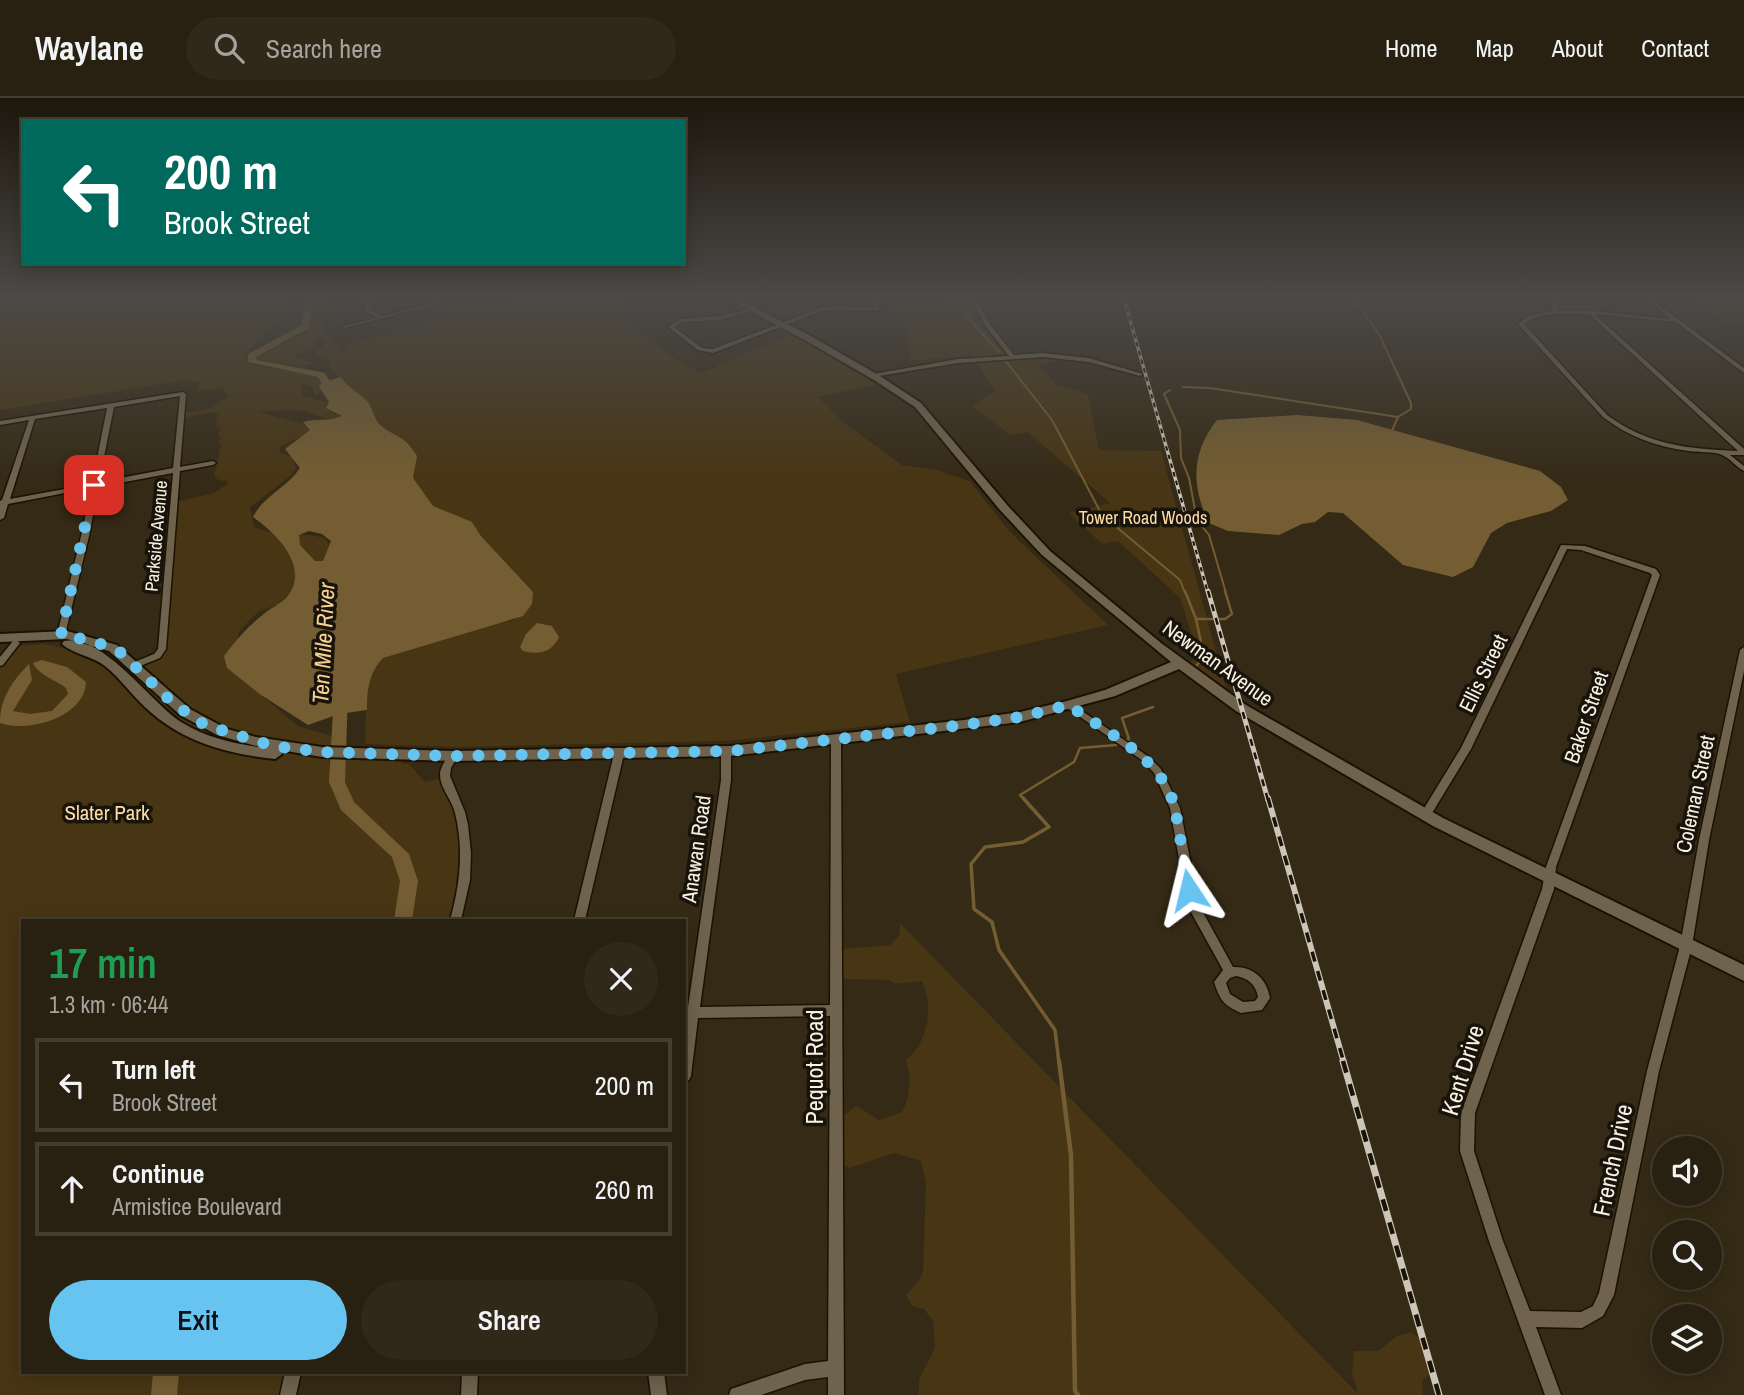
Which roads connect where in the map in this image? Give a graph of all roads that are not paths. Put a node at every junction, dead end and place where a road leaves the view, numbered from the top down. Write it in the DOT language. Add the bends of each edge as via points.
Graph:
graph roads {
  1 [pos="844,360"];
  2 [pos="978,360"];
  3 [pos="1080,360"];
  4 [pos="1553,360"];
  5 [pos="1641,360"];
  6 [pos="1728,360"];
  7 [pos="1744,372"];
  8 [pos="1140,374"];
  9 [pos="873,376"];
  10 [pos="111,405"];
  11 [pos="33,417"];
  12 [pos="0,423"];
  13 [pos="1724,453"];
  14 [pos="1744,453"];
  15 [pos="213,463"];
  16 [pos="1744,469"];
  17 [pos="177,470"];
  18 [pos="94,485"];
  19 [pos="3,502"];
  20 [pos="0,518"];
  21 [pos="1569,545"];
  22 [pos="61,635"];
  23 [pos="0,638"];
  24 [pos="16,643"];
  25 [pos="0,644"];
  26 [pos="1744,650"];
  27 [pos="0,663"];
  28 [pos="1181,663"];
  29 [pos="135,665"];
  30 [pos="1069,705"];
  31 [pos="836,739"];
  32 [pos="728,751"];
  33 [pos="322,752"];
  34 [pos="619,754"];
  35 [pos="453,756"];
  36 [pos="1425,815"];
  37 [pos="1549,877"];
  38 [pos="456,919"];
  39 [pos="579,919"];
  40 [pos="1686,946"];
  41 [pos="1230,972"];
  42 [pos="1744,973"];
  43 [pos="836,1010"];
  44 [pos="689,1013"];
  45 [pos="686,1051"];
  46 [pos="1526,1319"];
  47 [pos="836,1368"];
  48 [pos="293,1374"];
  49 [pos="470,1374"];
  50 [pos="656,1374"];
  51 [pos="288,1395"];
  52 [pos="469,1395"];
  53 [pos="659,1395"];
  54 [pos="737,1395"];
  55 [pos="836,1395"];
  56 [pos="1553,1395"];
  1 -- 9 [label="main road, Newman Avenue"];
  2 -- 9 [label="street"];
  3 -- 8 [label="street"];
  4 -- 13 [label="street" via="1610,420 1628,431 1662,443"];
  5 -- 14 [label="street"];
  6 -- 7 [label="street"];
  9 -- 28 [label="main road, Newman Avenue" via="918,405 1046,553"];
  10 -- 11 [label="street"];
  10 -- 17 [label="street, Parkside Avenue" via="183,394"];
  10 -- 18 [label="street"];
  11 -- 12 [label="street"];
  11 -- 19 [label="street"];
  13 -- 14 [label="street"];
  13 -- 16 [label="street"];
  15 -- 17 [label="street"];
  17 -- 18 [label="street"];
  17 -- 29 [label="street, Parkside Avenue" via="162,649"];
  18 -- 19 [label="street"];
  18 -- 22 [label="street"];
  19 -- 20 [label="street"];
  21 -- 36 [label="street, Ellis Street" via="1562,550 1466,749"];
  21 -- 37 [label="street, Baker Street" via="1656,575"];
  22 -- 23 [label="main road"];
  22 -- 29 [label="main road" via="113,648"];
  24 -- 25 [label="main road"];
  24 -- 27 [label="street"];
  24 -- 33 [label="main road" via="60,643 93,652 112,662 154,708 178,726 233,750"];
  26 -- 40 [label="street, Coleman Street"];
  28 -- 30 [label="main road"];
  28 -- 36 [label="main road, Newman Avenue" via="1241,708"];
  29 -- 33 [label="main road" via="174,704 205,725 265,744"];
  30 -- 31 [label="main road" via="975,724"];
  30 -- 41 [label="street" via="1158,771 1172,795 1193,905"];
  31 -- 32 [label="main road"];
  31 -- 43 [label="street, Pequot Road"];
  32 -- 34 [label="main road"];
  32 -- 44 [label="street, Anawan Road"];
  33 -- 35 [label="main road"];
  34 -- 35 [label="main road"];
  34 -- 39 [label="street"];
  35 -- 38 [label="street" via="445,777 463,825 466,861"];
  36 -- 37 [label="main road, Newman Avenue"];
  37 -- 40 [label="main road, Newman Avenue"];
  37 -- 46 [label="street, Kent Drive" via="1468,1113 1466,1132 1466,1151"];
  40 -- 42 [label="main road, Newman Avenue"];
  40 -- 46 [label="street, French Drive" via="1653,1071 1606,1295 1598,1311 1581,1320"];
  43 -- 44 [label="street"];
  43 -- 47 [label="street, Pequot Road"];
  44 -- 45 [label="street, Anawan Road"];
  46 -- 56 [label="street, Kent Drive"];
  47 -- 54 [label="street" via="805,1372"];
  47 -- 55 [label="street, Pequot Road"];
  48 -- 51 [label="street"];
  49 -- 52 [label="street"];
  50 -- 53 [label="street"];
}
